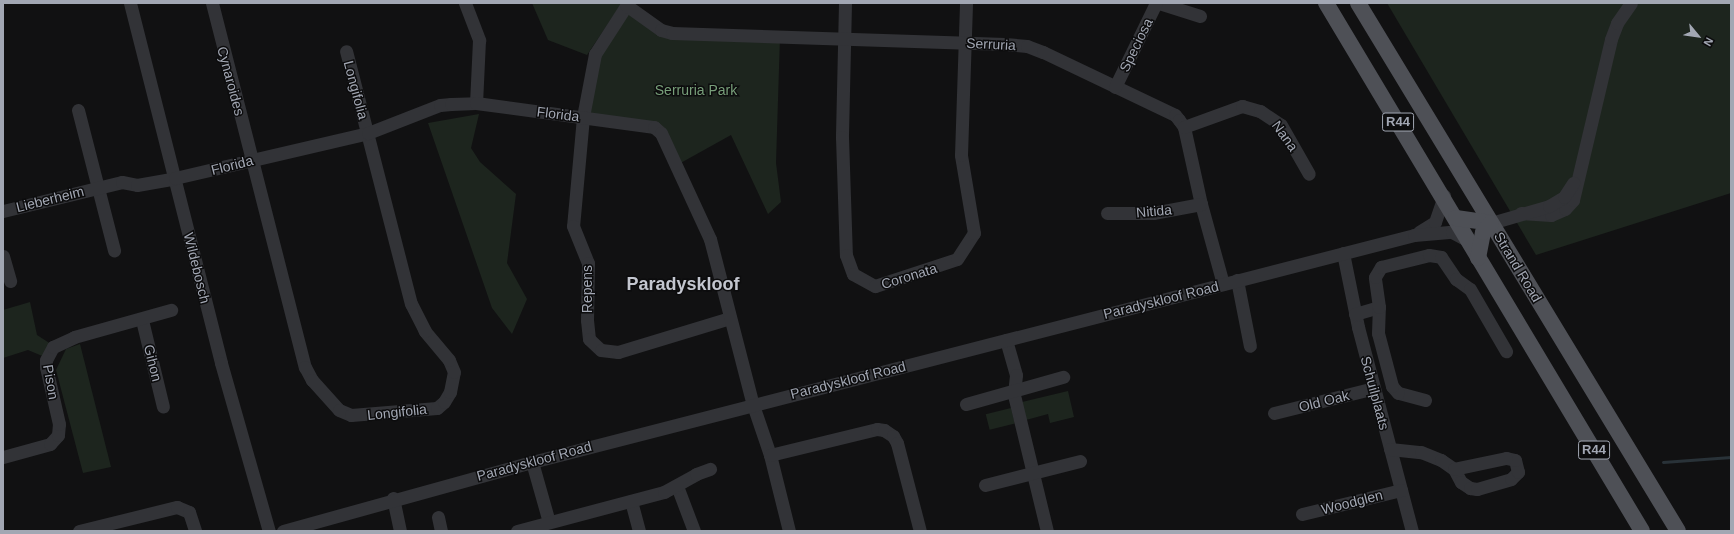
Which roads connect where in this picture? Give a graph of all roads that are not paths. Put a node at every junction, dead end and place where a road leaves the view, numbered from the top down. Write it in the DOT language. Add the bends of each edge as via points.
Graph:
graph roads {
  1 [pos="130,3"];
  2 [pos="212,3"];
  3 [pos="465,3"];
  4 [pos="845,3"];
  5 [pos="966,3"];
  6 [pos="1157,3"];
  7 [pos="1326,3"];
  8 [pos="1358,3"];
  9 [pos="1631,3"];
  10 [pos="627,4"];
  11 [pos="1200,16"];
  12 [pos="844,39"];
  13 [pos="965,42"];
  14 [pos="346,51"];
  15 [pos="1115,87"];
  16 [pos="476,103"];
  17 [pos="78,110"];
  18 [pos="583,117"];
  19 [pos="1184,127"];
  20 [pos="368,133"];
  21 [pos="252,160"];
  22 [pos="1309,174"];
  23 [pos="175,178"];
  24 [pos="98,187"];
  25 [pos="1444,196"];
  26 [pos="1201,204"];
  27 [pos="3,211"];
  28 [pos="1107,213"];
  29 [pos="1456,218"];
  30 [pos="1491,223"];
  31 [pos="1414,235"];
  32 [pos="1469,241"];
  33 [pos="114,250"];
  34 [pos="1343,253"];
  35 [pos="3,256"];
  36 [pos="1478,258"];
  37 [pos="10,280"];
  38 [pos="1237,280"];
  39 [pos="1223,284"];
  40 [pos="1379,307"];
  41 [pos="172,310"];
  42 [pos="1355,314"];
  43 [pos="730,318"];
  44 [pos="142,320"];
  45 [pos="1006,340"];
  46 [pos="1250,346"];
  47 [pos="1506,351"];
  48 [pos="1062,378"];
  49 [pos="1374,388"];
  50 [pos="1014,391"];
  51 [pos="1425,400"];
  52 [pos="966,404"];
  53 [pos="753,405"];
  54 [pos="163,407"];
  55 [pos="1274,413"];
  56 [pos="1390,449"];
  57 [pos="770,455"];
  58 [pos="3,457"];
  59 [pos="1080,461"];
  60 [pos="532,462"];
  61 [pos="710,469"];
  62 [pos="1454,469"];
  63 [pos="1034,473"];
  64 [pos="985,485"];
  65 [pos="677,486"];
  66 [pos="1401,490"];
  67 [pos="393,498"];
  68 [pos="631,500"];
  69 [pos="1302,514"];
  70 [pos="438,517"];
  71 [pos="549,522"];
  72 [pos="80,531"];
  73 [pos="195,531"];
  74 [pos="269,531"];
  75 [pos="282,531"];
  76 [pos="400,531"];
  77 [pos="441,531"];
  78 [pos="516,531"];
  79 [pos="639,531"];
  80 [pos="694,531"];
  81 [pos="789,531"];
  82 [pos="920,531"];
  83 [pos="1047,531"];
  84 [pos="1412,531"];
  85 [pos="1642,531"];
  86 [pos="1678,531"];
  1 -- 23 [label="street, Wildebosch"];
  2 -- 21 [label="street, Cynaroides"];
  3 -- 16 [label="street" via="479,40"];
  4 -- 12 [label="street"];
  5 -- 13 [label="street, Coronata"];
  6 -- 11 [label="street"];
  6 -- 15 [label="street, Speciosa"];
  7 -- 25 [label="main road, Strand Road / R44"];
  8 -- 30 [label="main road, Strand Road / R44"];
  9 -- 30 [label="street" via="1617,23 1611,39 1573,200 1565,209 1546,216 1521,213"];
  10 -- 12 [label="street, Serruria" via="661,30 672,33"];
  10 -- 18 [label="street, Repens" via="595,54"];
  12 -- 13 [label="street, Serruria"];
  12 -- 13 [label="street, Coronata" via="842,188 846,255 853,274 875,286 884,286 957,259 974,233 961,155"];
  13 -- 15 [label="street, Serruria" via="1027,46"];
  14 -- 20 [label="street, Longifolia"];
  15 -- 19 [label="street, Serruria" via="1174,115"];
  16 -- 18 [label="street, Florida"];
  16 -- 20 [label="street, Florida" via="440,105"];
  17 -- 24 [label="street, Lieberheim"];
  18 -- 43 [label="street, Florida" via="644,123 661,133 710,239"];
  18 -- 43 [label="street, Repens" via="573,226 588,263 589,339 601,350 618,352"];
  19 -- 22 [label="street, Nana" via="1242,106 1260,111 1281,125"];
  19 -- 26 [label="street"];
  20 -- 21 [label="street, Florida"];
  20 -- 21 [label="street, Longifolia" via="412,304 425,331 449,360 454,372 450,392 437,408 350,415 340,410 312,380 302,357"];
  21 -- 23 [label="street, Florida"];
  23 -- 24 [label="street, Lieberheim" via="143,185 126,182"];
  23 -- 74 [label="street, Wildebosch" via="221,363"];
  24 -- 27 [label="street, Lieberheim"];
  24 -- 33 [label="street, Lieberheim"];
  25 -- 29 [label="main road, Strand Road / R44"];
  25 -- 31 [label="street, Paradyskloof Road" via="1435,222"];
  26 -- 28 [label="street, Nitida" via="1154,213"];
  26 -- 39 [label="street"];
  29 -- 30 [label="main road"];
  29 -- 32 [label="main road, Strand Road / R44"];
  30 -- 36 [label="main road" via="1483,232"];
  30 -- 86 [label="main road, Strand Road / R44"];
  31 -- 32 [label="street, Paradyskloof Road" via="1452,232"];
  31 -- 34 [label="street, Paradyskloof Road"];
  32 -- 36 [label="main road, Strand Road / R44"];
  34 -- 38 [label="street, Paradyskloof Road"];
  34 -- 42 [label="street, Schuilplaats"];
  35 -- 37 [label="street"];
  36 -- 85 [label="main road, Strand Road / R44"];
  38 -- 39 [label="street, Paradyskloof Road"];
  38 -- 46 [label="street"];
  39 -- 45 [label="street, Paradyskloof Road"];
  40 -- 42 [label="street"];
  40 -- 47 [label="street" via="1375,277 1381,267 1436,254 1446,262 1456,279 1470,289"];
  40 -- 51 [label="street" via="1378,333 1392,386 1398,394"];
  41 -- 44 [label="street, Pison"];
  42 -- 49 [label="street, Schuilplaats"];
  43 -- 53 [label="street, Florida"];
  44 -- 54 [label="street, Gihon"];
  44 -- 58 [label="street, Pison" via="74,337 53,347 46,360 46,367 59,424 58,434 50,444"];
  45 -- 50 [label="street" via="1016,376"];
  45 -- 53 [label="street, Paradyskloof Road"];
  48 -- 50 [label="street"];
  49 -- 55 [label="street, Old Oak"];
  49 -- 56 [label="street, Schuilplaats"];
  50 -- 52 [label="street"];
  50 -- 63 [label="street"];
  53 -- 57 [label="street, Florida"];
  53 -- 60 [label="street, Paradyskloof Road"];
  56 -- 62 [label="street" via="1421,452"];
  56 -- 66 [label="street, Schuilplaats"];
  57 -- 81 [label="street, Florida"];
  57 -- 82 [label="street" via="884,430 893,436 897,443"];
  59 -- 63 [label="street"];
  60 -- 67 [label="street, Paradyskloof Road"];
  60 -- 71 [label="street"];
  61 -- 65 [label="street"];
  63 -- 64 [label="street"];
  63 -- 83 [label="street"];
  65 -- 68 [label="street"];
  65 -- 80 [label="street"];
  66 -- 69 [label="street, Woodglen"];
  66 -- 84 [label="street, Schuilplaats"];
  67 -- 75 [label="street, Paradyskloof Road"];
  67 -- 76 [label="street"];
  68 -- 71 [label="street"];
  68 -- 79 [label="street"];
  70 -- 77 [label="street"];
  71 -- 78 [label="street"];
  72 -- 73 [label="street" via="177,507 189,512"];
}
